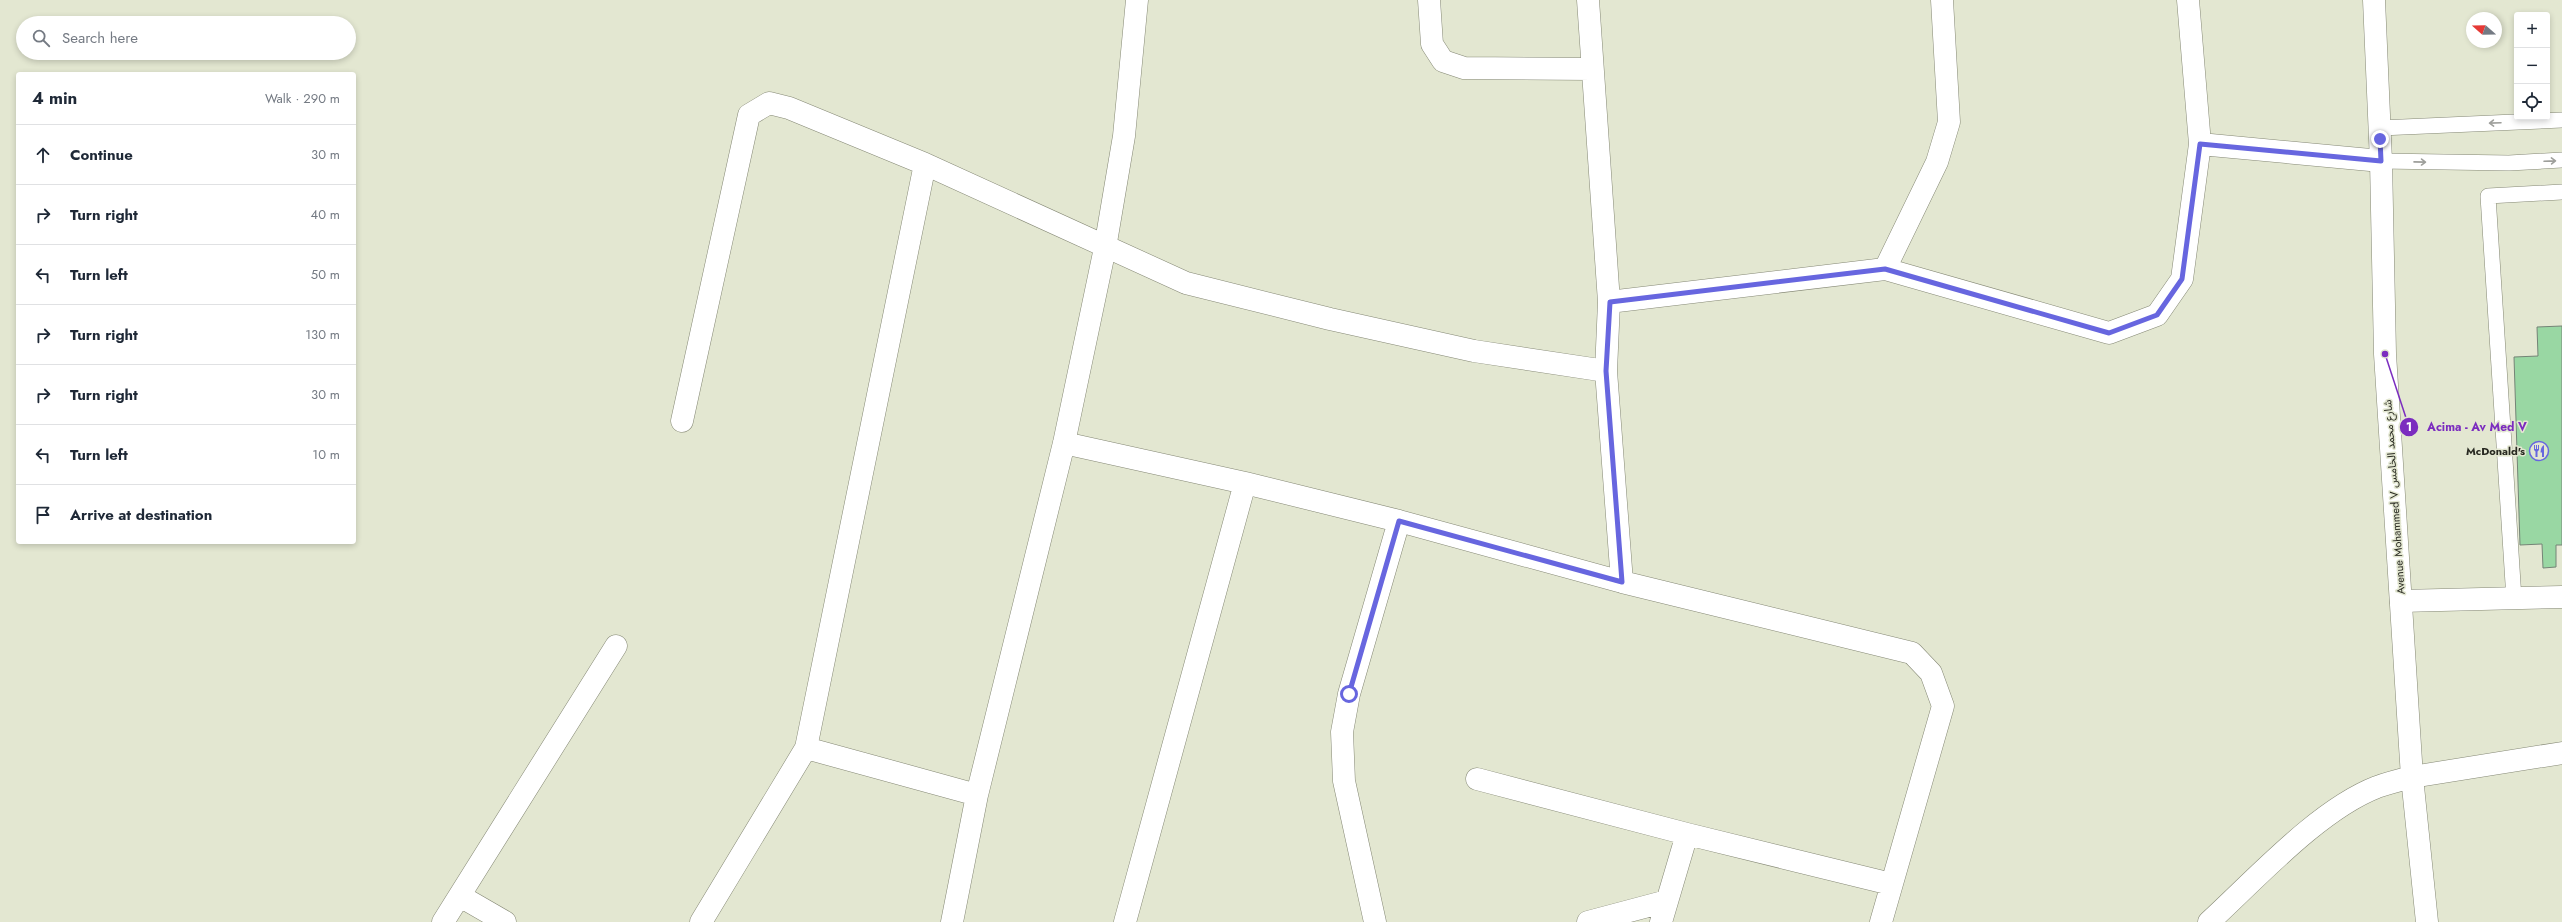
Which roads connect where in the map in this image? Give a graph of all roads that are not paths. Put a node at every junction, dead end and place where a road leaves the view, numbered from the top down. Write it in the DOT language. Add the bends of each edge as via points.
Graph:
graph roads {
  1 [pos="1137,0"];
  2 [pos="1429,0"];
  3 [pos="1588,0"];
  4 [pos="1942,0"];
  5 [pos="2188,0"];
  6 [pos="2374,0"];
  7 [pos="1592,69"];
  8 [pos="2562,120"];
  9 [pos="2380,128"];
  10 [pos="2200,144"];
  11 [pos="2562,160"];
  12 [pos="2381,161"];
  13 [pos="926,164"];
  14 [pos="2562,192"];
  15 [pos="1105,248"];
  16 [pos="1885,269"];
  17 [pos="1610,302"];
  18 [pos="1606,371"];
  19 [pos="682,421"];
  20 [pos="1064,443"];
  21 [pos="1245,483"];
  22 [pos="1399,521"];
  23 [pos="1622,582"];
  24 [pos="2562,598"];
  25 [pos="2514,599"];
  26 [pos="2400,601"];
  27 [pos="616,646"];
  28 [pos="806,748"];
  29 [pos="2562,753"];
  30 [pos="2412,777"];
  31 [pos="1477,778"];
  32 [pos="977,795"];
  33 [pos="1687,834"];
  34 [pos="1891,884"];
  35 [pos="460,896"];
  36 [pos="1667,901"];
  37 [pos="443,922"];
  38 [pos="504,922"];
  39 [pos="700,922"];
  40 [pos="952,922"];
  41 [pos="1126,922"];
  42 [pos="1375,922"];
  43 [pos="1588,922"];
  44 [pos="1661,922"];
  45 [pos="1881,922"];
  46 [pos="2209,922"];
  47 [pos="2427,922"];
  1 -- 15 [label="street" via="1124,136"];
  2 -- 7 [label="street" via="1432,44 1443,61 1464,68"];
  3 -- 7 [label="street"];
  4 -- 16 [label="street" via="1949,122 1937,162"];
  5 -- 10 [label="street"];
  6 -- 9 [label="street, Avenue Mohammed V شارع محمد الخامس"];
  7 -- 17 [label="street"];
  8 -- 9 [label="lane, one-way"];
  9 -- 12 [label="street, Avenue Mohammed V شارع محمد الخامس"];
  10 -- 12 [label="street"];
  10 -- 16 [label="street" via="2182,279 2157,315 2109,333"];
  12 -- 11 [label="lane, one-way" via="2509,163"];
  12 -- 26 [label="street, Avenue Mohammed V شارع محمد الخامس" via="2385,354"];
  13 -- 15 [label="street"];
  13 -- 19 [label="street" via="789,108 769,103 749,115"];
  13 -- 28 [label="street"];
  14 -- 25 [label="lane" via="2488,196"];
  15 -- 18 [label="street" via="1186,283 1330,319 1474,351"];
  15 -- 20 [label="street"];
  16 -- 17 [label="street"];
  17 -- 18 [label="street"];
  18 -- 23 [label="street"];
  20 -- 21 [label="street"];
  20 -- 32 [label="street"];
  21 -- 22 [label="street"];
  21 -- 41 [label="street"];
  22 -- 23 [label="street"];
  22 -- 42 [label="street" via="1349,694 1342,732 1344,781"];
  23 -- 34 [label="street" via="1912,653 1931,673 1943,706"];
  24 -- 25 [label="street"];
  25 -- 26 [label="street"];
  26 -- 30 [label="street, Avenue Mohammed V شارع محمد الخامس"];
  27 -- 35 [label="street"];
  28 -- 32 [label="street"];
  28 -- 39 [label="street"];
  29 -- 30 [label="street"];
  30 -- 46 [label="street" via="2376,787 2340,807 2312,827"];
  30 -- 47 [label="street, Avenue Mohammed V شارع محمد الخامس"];
  31 -- 33 [label="street"];
  32 -- 40 [label="street"];
  33 -- 34 [label="street"];
  33 -- 36 [label="street"];
  34 -- 45 [label="street"];
  35 -- 37 [label="street"];
  35 -- 38 [label="street"];
  36 -- 43 [label="street"];
  36 -- 44 [label="street"];
}
